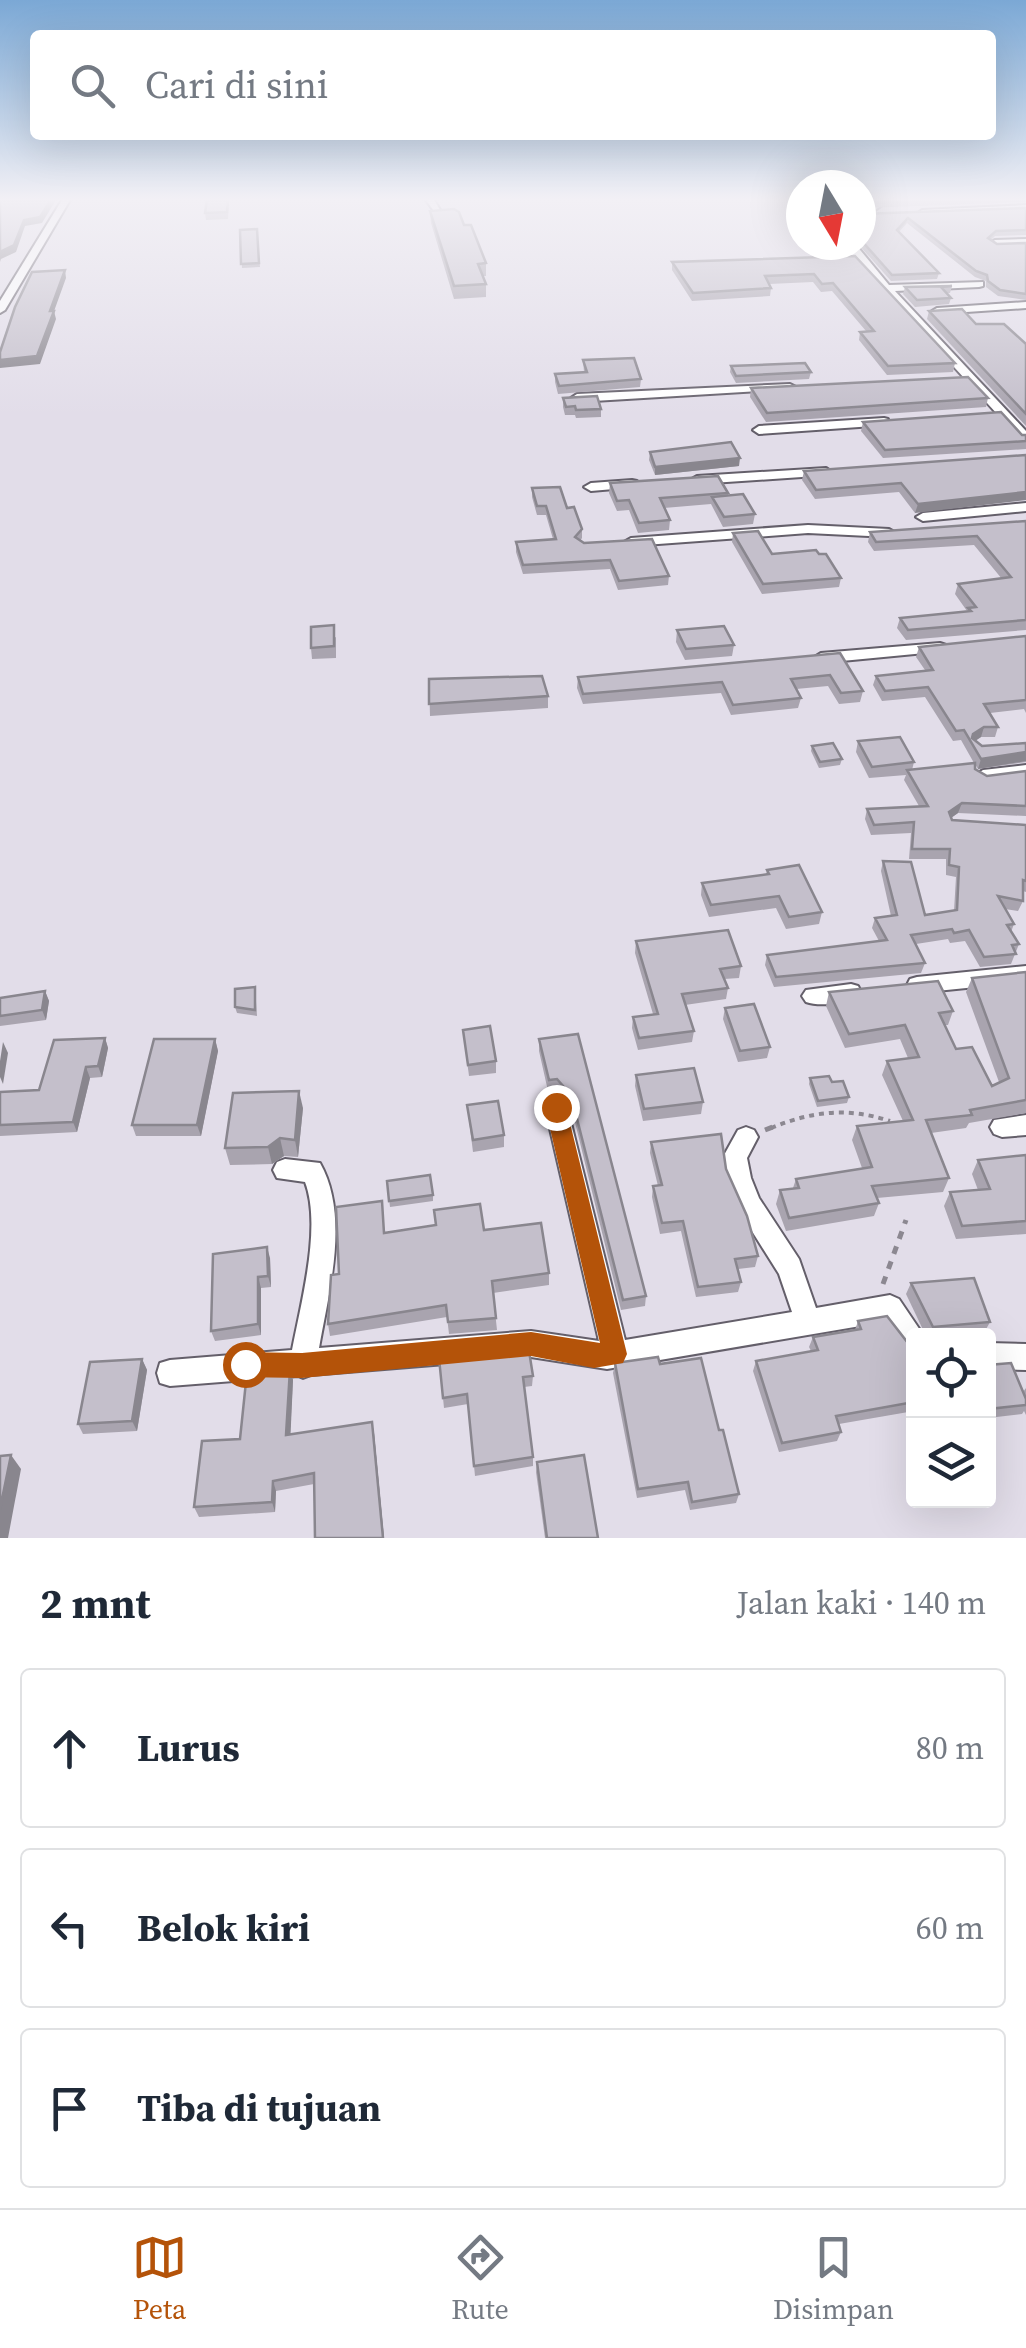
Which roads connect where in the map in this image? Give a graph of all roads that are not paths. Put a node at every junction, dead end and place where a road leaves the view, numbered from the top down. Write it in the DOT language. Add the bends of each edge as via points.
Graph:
graph roads {
  1 [pos="23,272"];
  2 [pos="872,272"];
  3 [pos="979,284"];
  4 [pos="887,288"];
  5 [pos="1026,304"];
  6 [pos="0,310"];
  7 [pos="911,314"];
  8 [pos="970,378"];
  9 [pos="952,379"];
  10 [pos="804,387"];
  11 [pos="563,398"];
  12 [pos="1004,414"];
  13 [pos="986,415"];
  14 [pos="898,421"];
  15 [pos="759,430"];
  16 [pos="1026,438"];
  17 [pos="836,471"];
  18 [pos="685,481"];
  19 [pos="648,484"];
  20 [pos="591,487"];
  21 [pos="1026,508"];
  22 [pos="1026,522"];
  23 [pos="900,533"];
  24 [pos="622,542"];
  25 [pos="952,647"];
  26 [pos="805,659"];
  27 [pos="1026,770"];
  28 [pos="982,776"];
  29 [pos="1026,974"];
  30 [pos="813,996"];
  31 [pos="556,1107"];
  32 [pos="746,1137"];
  33 [pos="286,1170"];
  34 [pos="808,1322"];
  35 [pos="906,1332"];
  36 [pos="615,1354"];
  37 [pos="996,1356"];
  38 [pos="1026,1357"];
  39 [pos="302,1365"];
  40 [pos="170,1373"];
  1 -- 6 [label="street"];
  2 -- 4 [label="street"];
  3 -- 4 [label="street"];
  4 -- 7 [label="street"];
  5 -- 7 [label="street"];
  7 -- 8 [label="street"];
  8 -- 9 [label="street"];
  8 -- 12 [label="street"];
  10 -- 11 [label="street"];
  12 -- 13 [label="street"];
  12 -- 16 [label="street"];
  14 -- 15 [label="street"];
  17 -- 18 [label="street"];
  19 -- 20 [label="street"];
  21 -- 22 [label="street" via="920,524"];
  23 -- 24 [label="street" via="808,529"];
  25 -- 26 [label="street"];
  27 -- 28 [label="street"];
  29 -- 30 [label="street"];
  31 -- 36 [label="street"];
  32 -- 34 [label="street" via="735,1157 738,1178 790,1268"];
  33 -- 39 [label="street" via="312,1172 320,1183 322,1236"];
  34 -- 35 [label="street" via="890,1308"];
  34 -- 36 [label="street"];
  36 -- 39 [label="street" via="531,1344"];
  37 -- 38 [label="street"];
  39 -- 40 [label="street"];
}
